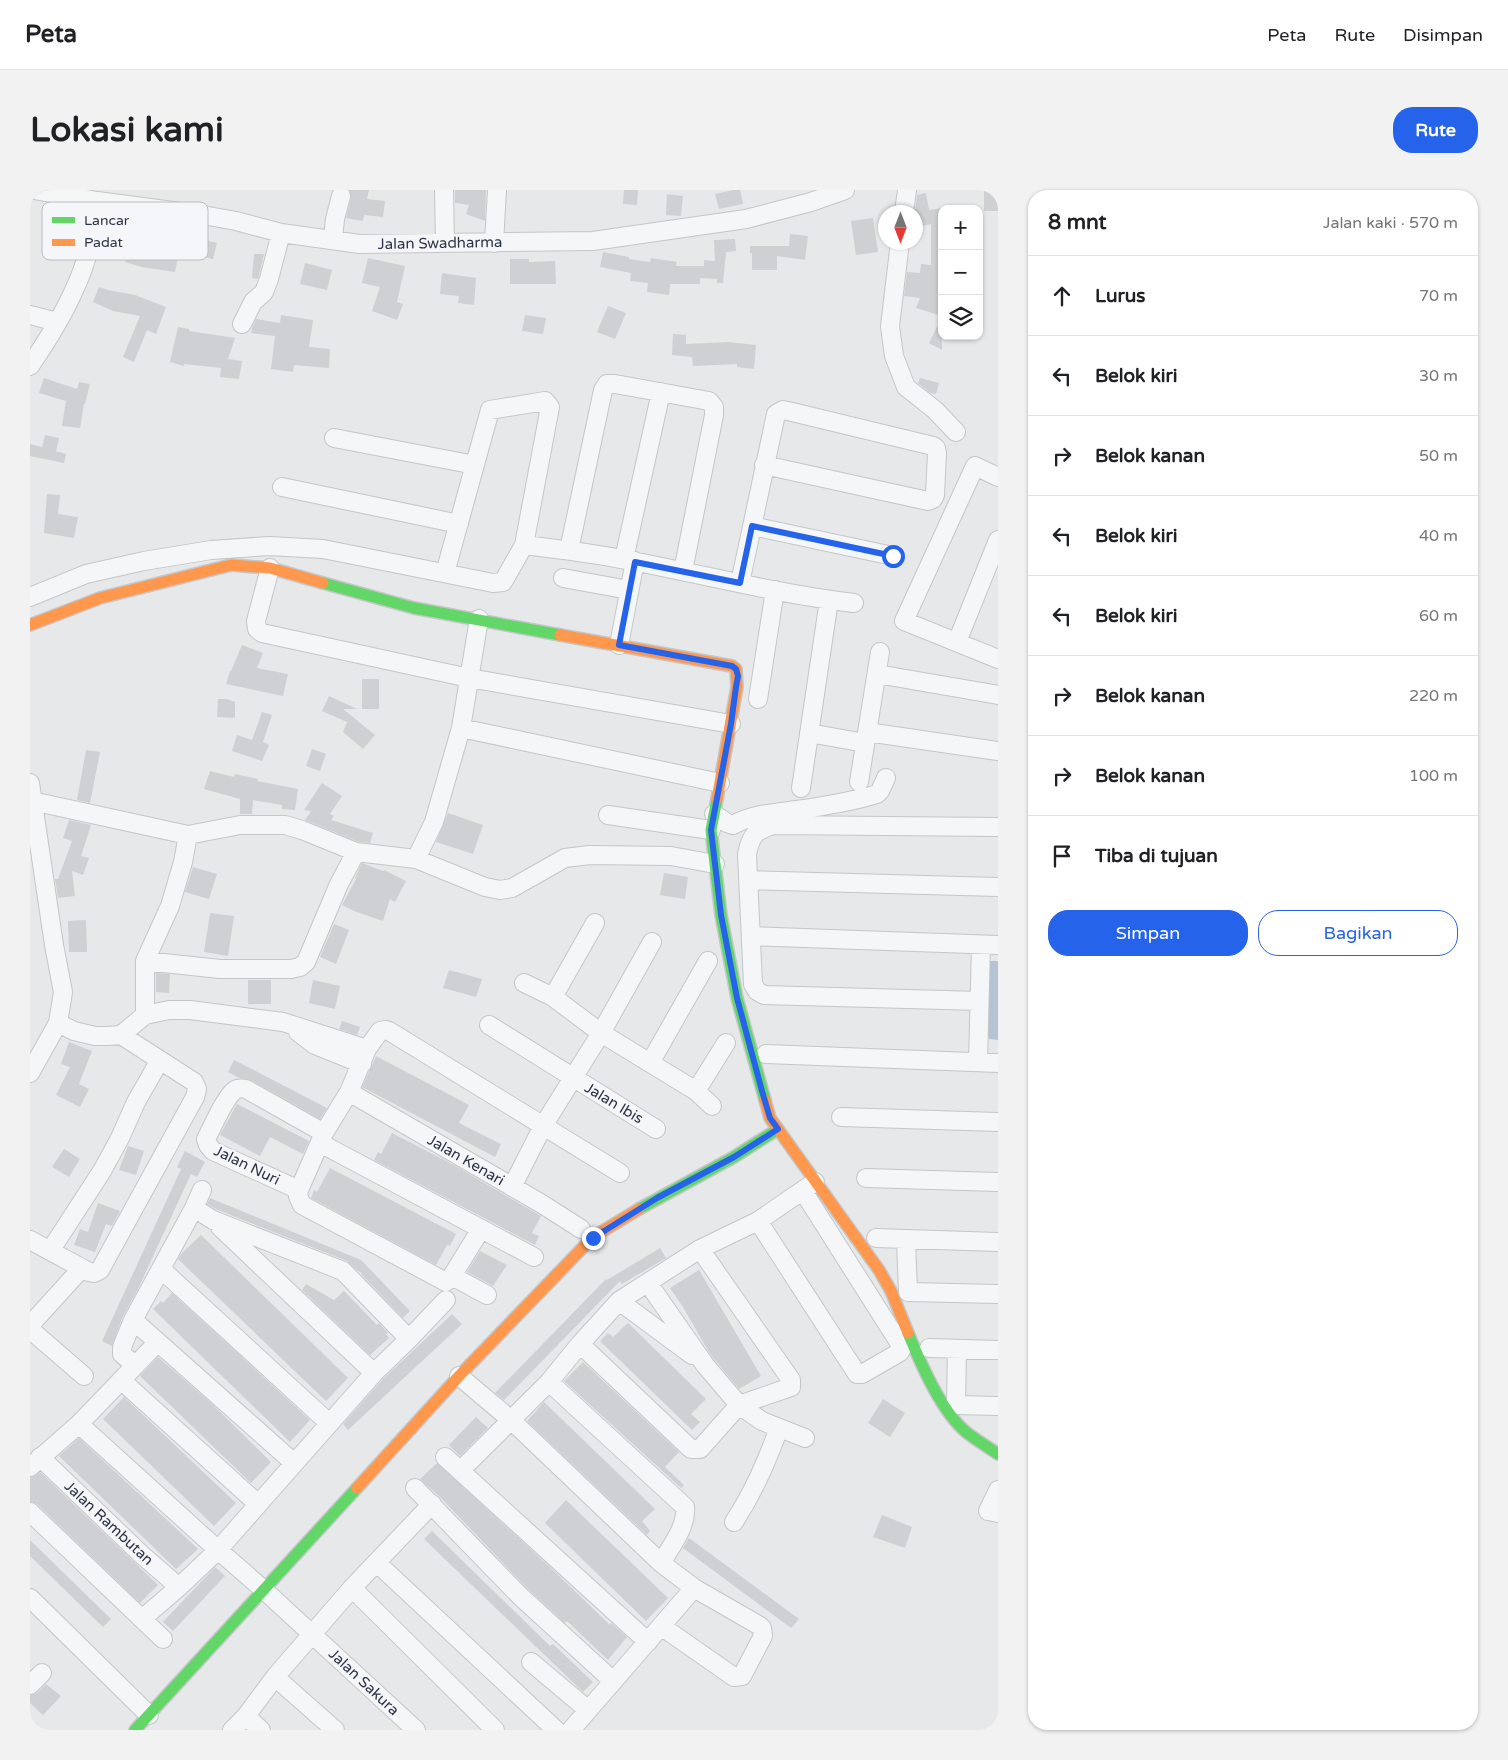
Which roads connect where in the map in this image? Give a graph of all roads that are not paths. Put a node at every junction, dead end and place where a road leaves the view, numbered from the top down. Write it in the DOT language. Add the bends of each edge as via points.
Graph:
graph roads {
  1 [pos="34,190"];
  2 [pos="444,190"];
  3 [pos="497,190"];
  4 [pos="845,190"];
  5 [pos="907,190"];
  6 [pos="341,196"];
  7 [pos="122,197"];
  8 [pos="97,201"];
  9 [pos="146,202"];
  10 [pos="905,205"];
  11 [pos="208,215"];
  12 [pos="281,233"];
  13 [pos="333,239"];
  14 [pos="494,242"];
  15 [pos="445,243"];
  16 [pos="899,250"];
  17 [pos="84,260"];
  18 [pos="30,315"];
  19 [pos="58,322"];
  20 [pos="242,324"];
  21 [pos="30,366"];
  22 [pos="662,392"];
  23 [pos="956,432"];
  24 [pos="334,438"];
  25 [pos="764,465"];
  26 [pos="475,466"];
  27 [pos="998,477"];
  28 [pos="282,487"];
  29 [pos="459,524"];
  30 [pos="752,526"];
  31 [pos="998,540"];
  32 [pos="524,545"];
  33 [pos="569,550"];
  34 [pos="893,556"];
  35 [pos="629,560"];
  36 [pos="270,568"];
  37 [pos="683,571"];
  38 [pos="445,573"];
  39 [pos="563,578"];
  40 [pos="740,583"];
  41 [pos="629,590"];
  42 [pos="775,590"];
  43 [pos="30,597"];
  44 [pos="829,600"];
  45 [pos="854,603"];
  46 [pos="479,619"];
  47 [pos="30,625"];
  48 [pos="957,642"];
  49 [pos="619,645"];
  50 [pos="880,652"];
  51 [pos="998,659"];
  52 [pos="877,674"];
  53 [pos="469,678"];
  54 [pos="998,695"];
  55 [pos="758,699"];
  56 [pos="731,724"];
  57 [pos="461,728"];
  58 [pos="809,733"];
  59 [pos="866,738"];
  60 [pos="998,751"];
  61 [pos="886,778"];
  62 [pos="859,782"];
  63 [pos="30,783"];
  64 [pos="720,783"];
  65 [pos="801,788"];
  66 [pos="32,801"];
  67 [pos="608,816"];
  68 [pos="713,822"];
  69 [pos="998,827"];
  70 [pos="188,835"];
  71 [pos="356,852"];
  72 [pos="416,859"];
  73 [pos="715,864"];
  74 [pos="748,880"];
  75 [pos="998,886"];
  76 [pos="594,923"];
  77 [pos="751,936"];
  78 [pos="652,942"];
  79 [pos="989,945"];
  80 [pos="145,960"];
  81 [pos="708,961"];
  82 [pos="524,983"];
  83 [pos="553,997"];
  84 [pos="979,1001"];
  85 [pos="145,1015"];
  86 [pos="58,1023"];
  87 [pos="489,1025"];
  88 [pos="602,1033"];
  89 [pos="121,1035"];
  90 [pos="726,1043"];
  91 [pos="766,1054"];
  92 [pos="364,1056"];
  93 [pos="160,1060"];
  94 [pos="978,1062"];
  95 [pos="998,1063"];
  96 [pos="32,1064"];
  97 [pos="650,1064"];
  98 [pos="573,1078"];
  99 [pos="696,1091"];
  100 [pos="349,1092"];
  101 [pos="712,1106"];
  102 [pos="841,1117"];
  103 [pos="998,1122"];
  104 [pos="543,1126"];
  105 [pos="656,1129"];
  106 [pos="778,1129"];
  107 [pos="322,1138"];
  108 [pos="620,1173"];
  109 [pos="866,1178"];
  110 [pos="998,1182"];
  111 [pos="809,1186"];
  112 [pos="512,1187"];
  113 [pos="202,1190"];
  114 [pos="299,1190"];
  115 [pos="194,1208"];
  116 [pos="213,1220"];
  117 [pos="758,1221"];
  118 [pos="482,1229"];
  119 [pos="581,1229"];
  120 [pos="876,1238"];
  121 [pos="30,1240"];
  122 [pos="906,1240"];
  123 [pos="998,1242"];
  124 [pos="700,1249"];
  125 [pos="50,1251"];
  126 [pos="534,1256"];
  127 [pos="82,1268"];
  128 [pos="161,1269"];
  129 [pos="452,1276"];
  130 [pos="648,1283"];
  131 [pos="998,1294"];
  132 [pos="487,1295"];
  133 [pos="446,1300"];
  134 [pos="619,1300"];
  135 [pos="133,1320"];
  136 [pos="409,1339"];
  137 [pos="157,1343"];
  138 [pos="580,1344"];
  139 [pos="929,1348"];
  140 [pos="957,1349"];
  141 [pos="998,1350"];
  142 [pos="135,1365"];
  143 [pos="705,1365"];
  144 [pos="374,1373"];
  145 [pos="84,1376"];
  146 [pos="459,1376"];
  147 [pos="121,1380"];
  148 [pos="549,1382"];
  149 [pos="739,1405"];
  150 [pos="998,1406"];
  151 [pos="511,1420"];
  152 [pos="330,1423"];
  153 [pos="79,1424"];
  154 [pos="779,1428"];
  155 [pos="805,1438"];
  156 [pos="998,1454"];
  157 [pos="445,1456"];
  158 [pos="35,1462"];
  159 [pos="294,1463"];
  160 [pos="461,1470"];
  161 [pos="415,1488"];
  162 [pos="998,1490"];
  163 [pos="258,1504"];
  164 [pos="432,1504"];
  165 [pos="30,1512"];
  166 [pos="998,1514"];
  167 [pos="734,1522"];
  168 [pos="218,1550"];
  169 [pos="377,1563"];
  170 [pos="660,1563"];
  171 [pos="179,1587"];
  172 [pos="352,1588"];
  173 [pos="694,1588"];
  174 [pos="264,1590"];
  175 [pos="30,1598"];
  176 [pos="143,1618"];
  177 [pos="662,1626"];
  178 [pos="312,1634"];
  179 [pos="163,1639"];
  180 [pos="648,1642"];
  181 [pos="531,1662"];
  182 [pos="275,1677"];
  183 [pos="613,1681"];
  184 [pos="588,1710"];
  185 [pos="149,1715"];
  186 [pos="246,1716"];
  187 [pos="135,1730"];
  188 [pos="232,1730"];
  189 [pos="260,1730"];
  190 [pos="335,1730"];
  191 [pos="416,1730"];
  192 [pos="495,1730"];
  193 [pos="556,1730"];
  194 [pos="571,1730"];
  1 -- 8 [label="street, Jalan Swadharma"];
  2 -- 15 [label="street"];
  3 -- 14 [label="street"];
  4 -- 14 [label="street, Jalan Swadharma" via="737,220 593,241"];
  5 -- 10 [label="street"];
  6 -- 13 [label="street"];
  7 -- 8 [label="street, Jalan Swadharma"];
  7 -- 9 [label="street, Jalan Swadharma"];
  11 -- 12 [label="street, Jalan Swadharma"];
  12 -- 13 [label="street, Jalan Swadharma"];
  12 -- 20 [label="street" via="270,279"];
  13 -- 15 [label="street, Jalan Swadharma" via="360,244"];
  14 -- 15 [label="street, Jalan Swadharma"];
  16 -- 23 [label="street" via="890,326 894,356 906,387"];
  17 -- 19 [label="street"];
  18 -- 19 [label="street"];
  19 -- 21 [label="street"];
  22 -- 33 [label="street" via="615,384 607,384 603,390"];
  22 -- 35 [label="street"];
  22 -- 37 [label="street" via="708,401 714,407"];
  24 -- 26 [label="street"];
  25 -- 25 [label="street" via="776,414 783,410 934,446 937,452 935,495 928,501"];
  25 -- 30 [label="street"];
  26 -- 29 [label="street"];
  26 -- 32 [label="street" via="490,410 545,401 550,407"];
  27 -- 48 [label="street" via="975,466 904,620"];
  28 -- 29 [label="street"];
  29 -- 38 [label="street"];
  30 -- 34 [label="street"];
  30 -- 40 [label="street"];
  31 -- 48 [label="street"];
  32 -- 33 [label="street"];
  32 -- 38 [label="street" via="504,582 493,584"];
  33 -- 35 [label="street"];
  35 -- 37 [label="street"];
  35 -- 41 [label="street"];
  36 -- 46 [label="street" via="414,608"];
  36 -- 47 [label="street" via="231,565 100,598"];
  36 -- 53 [label="street" via="256,621 257,629 262,633"];
  37 -- 40 [label="street"];
  38 -- 43 [label="street" via="324,549 268,546 211,550 86,574"];
  39 -- 41 [label="street"];
  40 -- 42 [label="street"];
  41 -- 49 [label="street"];
  42 -- 44 [label="street"];
  42 -- 55 [label="street"];
  44 -- 45 [label="street"];
  44 -- 58 [label="street"];
  46 -- 49 [label="street"];
  46 -- 53 [label="street"];
  48 -- 51 [label="street"];
  49 -- 56 [label="street" via="732,666 738,676"];
  50 -- 52 [label="street"];
  52 -- 54 [label="street"];
  52 -- 59 [label="street"];
  53 -- 56 [label="street"];
  53 -- 57 [label="street"];
  56 -- 64 [label="street"];
  57 -- 64 [label="street"];
  57 -- 72 [label="street" via="434,822"];
  58 -- 59 [label="street"];
  58 -- 65 [label="street"];
  59 -- 60 [label="street"];
  59 -- 62 [label="street"];
  61 -- 68 [label="street" via="877,794 733,824"];
  63 -- 66 [label="street"];
  64 -- 68 [label="street"];
  66 -- 70 [label="street"];
  66 -- 86 [label="street" via="63,992"];
  67 -- 68 [label="street"];
  68 -- 73 [label="street"];
  69 -- 74 [label="street" via="773,825 750,839"];
  70 -- 71 [label="street" via="240,824 285,825"];
  70 -- 80 [label="street" via="170,906"];
  71 -- 72 [label="street"];
  71 -- 80 [label="street" via="338,884 306,962 300,967 220,969"];
  72 -- 73 [label="street" via="500,890 512,888 565,858 590,855 671,856"];
  73 -- 106 [label="street" via="737,998 770,1118"];
  74 -- 75 [label="street"];
  74 -- 77 [label="street"];
  76 -- 83 [label="street"];
  77 -- 79 [label="street"];
  77 -- 84 [label="street" via="753,984 764,995"];
  78 -- 88 [label="street"];
  79 -- 84 [label="street"];
  80 -- 85 [label="street"];
  81 -- 97 [label="street"];
  82 -- 83 [label="street"];
  83 -- 88 [label="street"];
  84 -- 94 [label="street"];
  85 -- 89 [label="street"];
  85 -- 92 [label="street" via="190,1010 283,1022"];
  86 -- 89 [label="street" via="95,1036"];
  86 -- 96 [label="street"];
  87 -- 98 [label="street, Jalan Ibis"];
  88 -- 97 [label="street"];
  88 -- 98 [label="street"];
  89 -- 93 [label="street"];
  90 -- 99 [label="street"];
  91 -- 94 [label="street"];
  92 -- 100 [label="street"];
  92 -- 104 [label="street" via="380,1031 386,1030"];
  93 -- 125 [label="street" via="98,1178"];
  93 -- 127 [label="street" via="194,1082 197,1089 195,1097 104,1265 94,1273"];
  94 -- 95 [label="street"];
  97 -- 99 [label="street"];
  98 -- 104 [label="street"];
  98 -- 105 [label="street, Jalan Ibis"];
  99 -- 101 [label="street"];
  100 -- 107 [label="street"];
  100 -- 112 [label="street, Jalan Kenari"];
  102 -- 103 [label="street"];
  104 -- 108 [label="street"];
  104 -- 112 [label="street"];
  106 -- 111 [label="street"];
  106 -- 146 [label="street" via="593,1238"];
  107 -- 114 [label="street"];
  107 -- 114 [label="street, Jalan Nuri" via="240,1088 228,1097 206,1138 213,1151"];
  107 -- 118 [label="street"];
  109 -- 110 [label="street"];
  111 -- 117 [label="street"];
  111 -- 117 [label="street" via="902,1348 900,1352 858,1374"];
  111 -- 156 [label="street" via="879,1270 918,1357 948,1412 966,1432"];
  112 -- 119 [label="street, Jalan Kenari"];
  113 -- 115 [label="street"];
  114 -- 129 [label="street" via="302,1205 446,1282"];
  115 -- 116 [label="street"];
  115 -- 128 [label="street"];
  116 -- 136 [label="street" via="343,1271"];
  116 -- 144 [label="street"];
  117 -- 124 [label="street"];
  118 -- 126 [label="street"];
  118 -- 129 [label="street"];
  120 -- 122 [label="street"];
  121 -- 125 [label="street"];
  122 -- 123 [label="street"];
  122 -- 131 [label="street" via="908,1292"];
  124 -- 130 [label="street"];
  124 -- 149 [label="street" via="792,1382 790,1387"];
  125 -- 127 [label="street"];
  127 -- 145 [label="street" via="32,1322 31,1327"];
  128 -- 135 [label="street"];
  128 -- 152 [label="street"];
  129 -- 132 [label="street"];
  130 -- 134 [label="street"];
  130 -- 143 [label="street"];
  133 -- 136 [label="street"];
  134 -- 138 [label="street"];
  134 -- 143 [label="street"];
  135 -- 137 [label="street"];
  135 -- 142 [label="street" via="122,1354"];
  136 -- 144 [label="street"];
  137 -- 142 [label="street"];
  137 -- 159 [label="street"];
  138 -- 148 [label="street"];
  138 -- 149 [label="street" via="691,1449 700,1449"];
  139 -- 140 [label="street"];
  140 -- 141 [label="street"];
  140 -- 150 [label="street" via="956,1405"];
  142 -- 147 [label="street"];
  143 -- 149 [label="street"];
  144 -- 152 [label="street"];
  146 -- 151 [label="street"];
  146 -- 174 [label="street"];
  147 -- 153 [label="street"];
  147 -- 163 [label="street"];
  148 -- 151 [label="street"];
  148 -- 170 [label="street" via="685,1508 682,1524"];
  149 -- 154 [label="street"];
  151 -- 160 [label="street"];
  151 -- 170 [label="street"];
  152 -- 159 [label="street"];
  153 -- 158 [label="street"];
  153 -- 168 [label="street, Jalan Sakura"];
  154 -- 155 [label="street"];
  154 -- 167 [label="street" via="764,1468"];
  157 -- 160 [label="street"];
  158 -- 171 [label="street, Jalan Rambutan"];
  159 -- 163 [label="street"];
  160 -- 180 [label="street"];
  161 -- 164 [label="street"];
  162 -- 166 [label="street" via="988,1510"];
  163 -- 168 [label="street"];
  164 -- 169 [label="street"];
  164 -- 183 [label="street" via="520,1596"];
  165 -- 176 [label="street"];
  168 -- 171 [label="street"];
  168 -- 174 [label="street, Jalan Sakura"];
  169 -- 172 [label="street"];
  169 -- 193 [label="street"];
  170 -- 173 [label="street"];
  171 -- 176 [label="street"];
  172 -- 178 [label="street"];
  172 -- 192 [label="street"];
  173 -- 177 [label="street"];
  173 -- 177 [label="street" via="762,1628 763,1636 742,1676 734,1677"];
  174 -- 178 [label="street, Jalan Sakura"];
  174 -- 185 [label="street"];
  175 -- 185 [label="street"];
  176 -- 179 [label="street"];
  177 -- 180 [label="street"];
  178 -- 182 [label="street"];
  178 -- 191 [label="street, Jalan Sakura"];
  180 -- 183 [label="street"];
  181 -- 184 [label="street"];
  182 -- 186 [label="street"];
  182 -- 190 [label="street"];
  183 -- 184 [label="street"];
  184 -- 194 [label="street"];
  185 -- 187 [label="street"];
  186 -- 188 [label="street"];
  186 -- 189 [label="street"];
}
